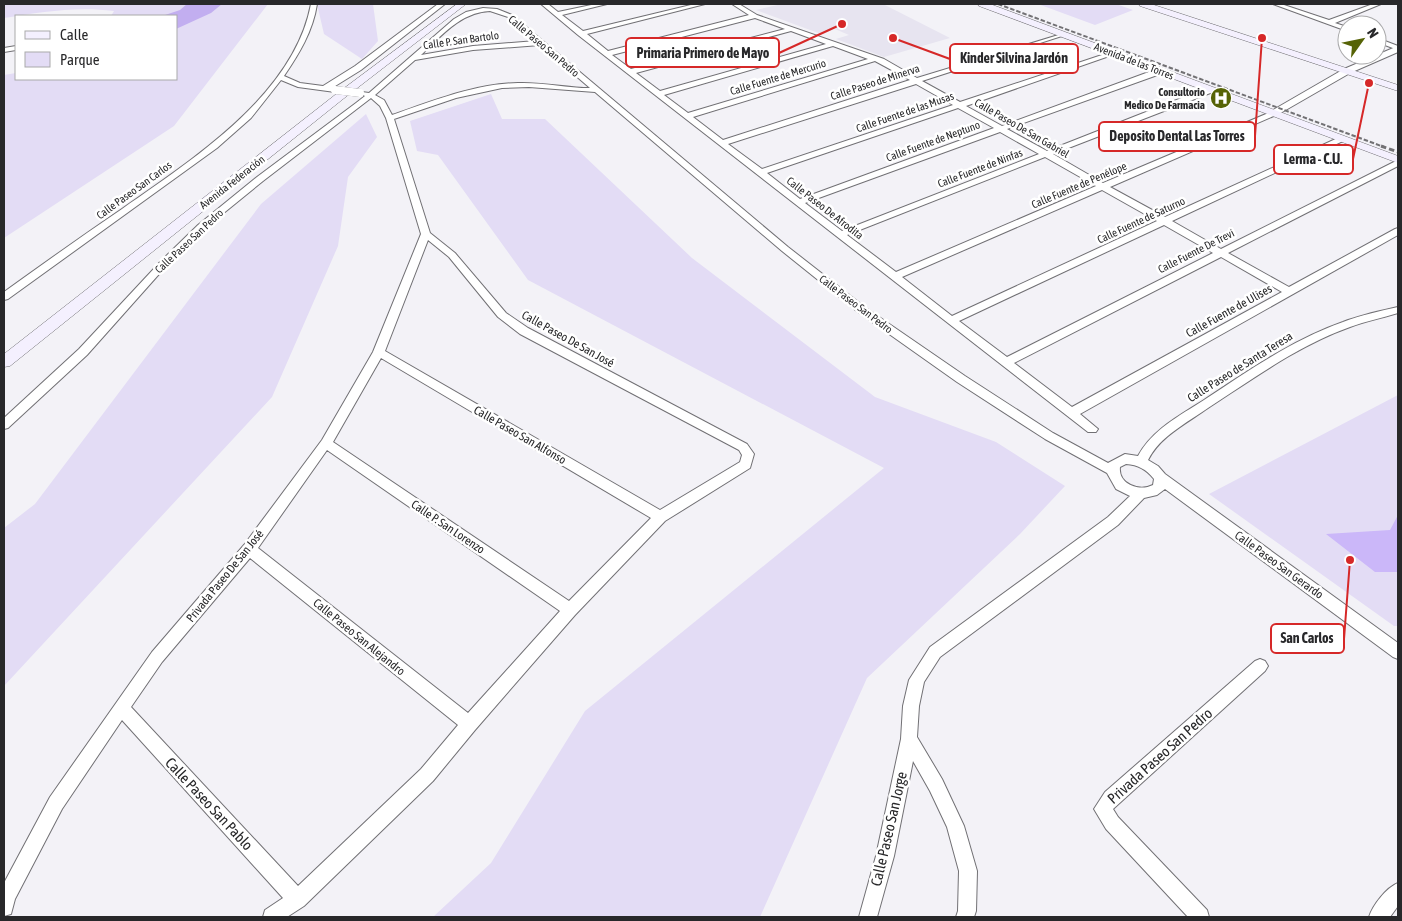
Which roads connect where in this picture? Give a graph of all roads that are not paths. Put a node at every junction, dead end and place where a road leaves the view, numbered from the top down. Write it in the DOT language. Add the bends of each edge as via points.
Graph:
graph roads {
  1 [pos="314,4"];
  2 [pos="442,4"];
  3 [pos="462,4"];
  4 [pos="544,4"];
  5 [pos="604,4"];
  6 [pos="702,4"];
  7 [pos="735,4"];
  8 [pos="982,4"];
  9 [pos="1143,4"];
  10 [pos="1276,4"];
  11 [pos="1378,4"];
  12 [pos="558,14"];
  13 [pos="756,16"];
  14 [pos="1328,22"];
  15 [pos="1337,25"];
  16 [pos="792,29"];
  17 [pos="580,34"];
  18 [pos="1063,34"];
  19 [pos="542,43"];
  20 [pos="832,44"];
  21 [pos="1398,48"];
  22 [pos="1113,53"];
  23 [pos="606,54"];
  24 [pos="413,58"];
  25 [pos="875,59"];
  26 [pos="1160,71"];
  27 [pos="1347,71"];
  28 [pos="630,72"];
  29 [pos="279,76"];
  30 [pos="917,81"];
  31 [pos="298,84"];
  32 [pos="326,88"];
  33 [pos="1398,88"];
  34 [pos="596,90"];
  35 [pos="1210,90"];
  36 [pos="269,92"];
  37 [pos="658,94"];
  38 [pos="371,95"];
  39 [pos="959,105"];
  40 [pos="1273,113"];
  41 [pos="687,116"];
  42 [pos="390,118"];
  43 [pos="1000,129"];
  44 [pos="1340,139"];
  45 [pos="722,143"];
  46 [pos="1045,154"];
  47 [pos="1398,162"];
  48 [pos="762,172"];
  49 [pos="1103,186"];
  50 [pos="799,202"];
  51 [pos="1165,222"];
  52 [pos="1398,231"];
  53 [pos="426,234"];
  54 [pos="842,234"];
  55 [pos="1221,253"];
  56 [pos="895,276"];
  57 [pos="1290,292"];
  58 [pos="4,297"];
  59 [pos="1398,310"];
  60 [pos="952,320"];
  61 [pos="379,352"];
  62 [pos="4,362"];
  63 [pos="1006,362"];
  64 [pos="1072,413"];
  65 [pos="4,425"];
  66 [pos="1092,429"];
  67 [pos="326,443"];
  68 [pos="1141,461"];
  69 [pos="1113,471"];
  70 [pos="1160,478"];
  71 [pos="1140,494"];
  72 [pos="660,517"];
  73 [pos="249,549"];
  74 [pos="570,610"];
  75 [pos="1398,652"];
  76 [pos="1260,666"];
  77 [pos="121,708"];
  78 [pos="469,724"];
  79 [pos="909,739"];
  80 [pos="1398,892"];
  81 [pos="297,899"];
  82 [pos="4,907"];
  83 [pos="272,917"];
  84 [pos="868,917"];
  85 [pos="965,917"];
  86 [pos="1200,917"];
  87 [pos="1378,917"];
  1 -- 29 [label="street, Calle Paseo San Carlos" via="314,14 305,36"];
  2 -- 32 [label="street" via="358,68"];
  3 -- 62 [label="main road, Avenida Federación"];
  4 -- 12 [label="street, Calle Paseo De Afrodita"];
  5 -- 12 [label="street"];
  6 -- 17 [label="street"];
  7 -- 13 [label="street, Calle Paseo De San Gabriel"];
  8 -- 18 [label="main road, Avenida de las Torres"];
  9 -- 27 [label="main road"];
  10 -- 14 [label="street"];
  11 -- 14 [label="street"];
  12 -- 17 [label="street, Calle Paseo De Afrodita"];
  13 -- 16 [label="street, Calle Paseo De San Gabriel"];
  13 -- 23 [label="street"];
  14 -- 15 [label="street"];
  16 -- 20 [label="street, Calle Paseo De San Gabriel"];
  16 -- 28 [label="street"];
  17 -- 23 [label="street, Calle Paseo De Afrodita"];
  18 -- 22 [label="main road, Avenida de las Torres"];
  18 -- 30 [label="street, Calle Paseo de Minerva"];
  19 -- 24 [label="street, Calle P. San Bartolo" via="473,48"];
  19 -- 24 [label="street, Calle Paseo San Pedro" via="506,14 484,10 464,14"];
  19 -- 34 [label="street, Calle Paseo San Pedro"];
  20 -- 25 [label="street, Calle Paseo De San Gabriel"];
  20 -- 37 [label="street"];
  21 -- 27 [label="street"];
  22 -- 26 [label="main road, Avenida de las Torres"];
  22 -- 39 [label="street, Calle Fuente de las Musas"];
  23 -- 28 [label="street, Calle Paseo De Afrodita"];
  24 -- 38 [label="street, Calle Paseo San Pedro"];
  25 -- 30 [label="street, Calle Paseo De San Gabriel"];
  25 -- 41 [label="street, Calle Fuente de Mercurio"];
  26 -- 35 [label="main road, Avenida de las Torres"];
  26 -- 43 [label="street, Calle Fuente de Neptuno"];
  27 -- 33 [label="main road"];
  27 -- 40 [label="street"];
  28 -- 37 [label="street, Calle Paseo De Afrodita"];
  29 -- 31 [label="street"];
  29 -- 36 [label="street, Calle Paseo San Carlos"];
  30 -- 39 [label="street, Calle Paseo De San Gabriel"];
  30 -- 45 [label="street, Calle Paseo de Minerva"];
  31 -- 32 [label="street"];
  31 -- 36 [label="street"];
  32 -- 38 [label="street, bridge"];
  34 -- 42 [label="street" via="498,87 454,95"];
  34 -- 69 [label="street, Calle Paseo San Pedro" via="862,310 960,379 1049,436"];
  35 -- 40 [label="main road, Avenida de las Torres"];
  35 -- 46 [label="street, Calle Fuente de Ninfas"];
  36 -- 58 [label="street, Calle Paseo San Carlos" via="238,126 195,160"];
  37 -- 41 [label="street, Calle Paseo De Afrodita"];
  38 -- 42 [label="street" via="382,101"];
  38 -- 65 [label="street, Calle Paseo San Pedro" via="202,227 165,262 83,352"];
  39 -- 43 [label="street, Calle Paseo De San Gabriel"];
  39 -- 48 [label="street, Calle Fuente de las Musas"];
  40 -- 44 [label="main road, Avenida de las Torres"];
  40 -- 49 [label="street, Calle Fuente de Penélope"];
  41 -- 45 [label="street, Calle Paseo De Afrodita"];
  42 -- 53 [label="street"];
  43 -- 46 [label="street, Calle Paseo De San Gabriel"];
  43 -- 50 [label="street, Calle Fuente de Neptuno"];
  44 -- 47 [label="main road, Avenida de las Torres"];
  44 -- 51 [label="street, Calle Fuente de Saturno"];
  45 -- 48 [label="street, Calle Paseo De Afrodita"];
  46 -- 49 [label="street, Calle Paseo De San Gabriel"];
  46 -- 54 [label="street, Calle Fuente de Ninfas"];
  47 -- 55 [label="street, Calle Fuente De Trevi"];
  48 -- 50 [label="street, Calle Paseo De Afrodita"];
  49 -- 51 [label="street, Calle Paseo De San Gabriel"];
  49 -- 56 [label="street, Calle Fuente de Penélope"];
  50 -- 54 [label="street, Calle Paseo De Afrodita"];
  51 -- 55 [label="street, Calle Paseo De San Gabriel"];
  51 -- 60 [label="street, Calle Fuente de Saturno"];
  52 -- 57 [label="street, Calle Fuente de Ulises"];
  53 -- 61 [label="street, Privada Paseo De San José"];
  53 -- 72 [label="street, Calle Paseo De San José" via="452,255 502,315 524,331 739,444 748,454 746,465"];
  54 -- 56 [label="street, Calle Paseo De Afrodita"];
  55 -- 57 [label="street, Calle Paseo De San Gabriel"];
  55 -- 63 [label="street, Calle Fuente De Trevi"];
  56 -- 60 [label="street, Calle Paseo De Afrodita"];
  57 -- 64 [label="street, Calle Fuente de Ulises"];
  59 -- 68 [label="street, Calle Paseo de Santa Teresa" via="1347,324 1268,363 1167,430 1149,446"];
  60 -- 63 [label="street, Calle Paseo De Afrodita"];
  61 -- 67 [label="street, Privada Paseo De San José"];
  61 -- 72 [label="street, Calle Paseo San Alfonso"];
  63 -- 64 [label="street, Calle Paseo De Afrodita"];
  64 -- 66 [label="street, Calle Paseo De Afrodita"];
  67 -- 73 [label="street, Privada Paseo De San José"];
  67 -- 74 [label="street, Calle P. San Lorenzo"];
  68 -- 69 [label="street" via="1119,460"];
  68 -- 70 [label="street"];
  69 -- 71 [label="street" via="1117,482"];
  70 -- 71 [label="street" via="1159,488 1154,492"];
  70 -- 75 [label="street, Calle Paseo San Gerardo"];
  71 -- 79 [label="street" via="1113,521 935,652 917,680"];
  72 -- 74 [label="street"];
  73 -- 77 [label="street, Privada Paseo De San José" via="158,657"];
  73 -- 78 [label="street, Calle Paseo San Alejandro"];
  74 -- 78 [label="street"];
  76 -- 86 [label="street, Privada Paseo San Pedro" via="1103,808 1112,823"];
  77 -- 81 [label="street, Calle Paseo San Pablo"];
  77 -- 82 [label="street, Privada Paseo De San José" via="56,803"];
  78 -- 81 [label="street" via="427,775"];
  79 -- 84 [label="street, Calle Paseo San Jorge" via="885,856"];
  79 -- 85 [label="street" via="955,826 968,871"];
  80 -- 87 [label="street"];
  81 -- 83 [label="street"];
}
